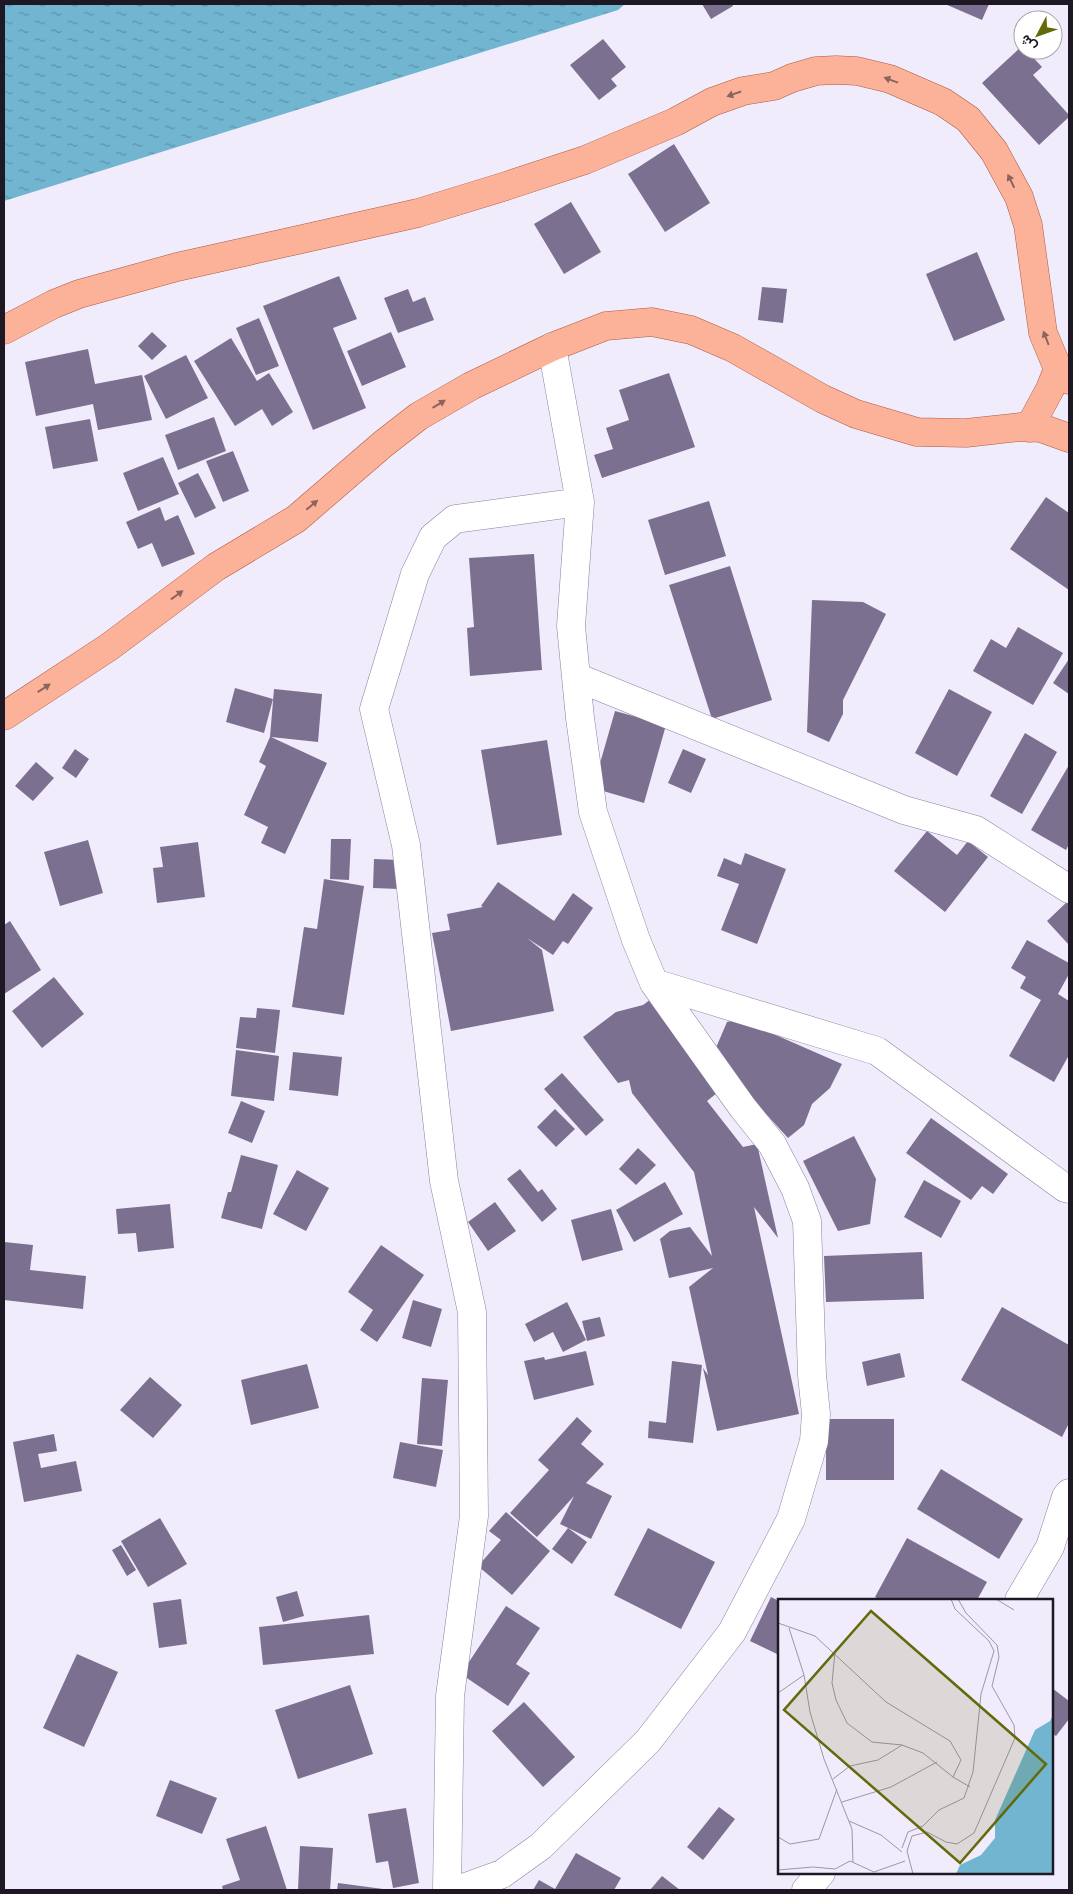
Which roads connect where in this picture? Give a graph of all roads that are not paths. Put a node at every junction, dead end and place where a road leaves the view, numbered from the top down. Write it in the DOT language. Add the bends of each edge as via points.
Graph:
graph roads {
  1 [pos="4,330"];
  2 [pos="552,347"];
  3 [pos="1064,374"];
  4 [pos="1029,428"];
  5 [pos="1069,438"];
  6 [pos="580,502"];
  7 [pos="576,677"];
  8 [pos="4,716"];
  9 [pos="1069,889"];
  10 [pos="654,983"];
  11 [pos="1069,1189"];
  12 [pos="1069,1493"];
  13 [pos="1020,1599"];
  14 [pos="820,1874"];
  15 [pos="447,1890"];
  16 [pos="458,1890"];
  17 [pos="806,1890"];
  3 -- 1 [label="main road, one-way" via="1043,333 1028,225 1019,197 994,151 968,119 943,102 882,76 836,70 816,71 774,86 743,91 594,157 515,183 418,213 177,267 79,294"];
  2 -- 4 [label="main road" via="606,326 665,323 692,330 733,348 823,399 887,424 917,432 966,433"];
  2 -- 6 [label="street"];
  8 -- 2 [label="main road, one-way" via="109,647 216,567 296,519 419,416 471,386"];
  3 -- 4 [label="main road" via="1047,394"];
  4 -- 5 [label="main road" via="1041,428"];
  6 -- 7 [label="street" via="571,626"];
  6 -- 15 [label="street" via="455,519 433,537 415,574 374,709 406,845 444,1181 472,1312 474,1516 450,1696"];
  7 -- 9 [label="street" via="904,810 976,830"];
  7 -- 10 [label="street" via="593,812 636,940"];
  10 -- 11 [label="street" via="877,1051"];
  10 -- 16 [label="street" via="772,1144 795,1188 807,1221 816,1414 814,1442 791,1519 732,1632 648,1742 542,1846 502,1874"];
  12 -- 13 [label="street" via="1050,1547"];
  14 -- 17 [label="street"];
}
